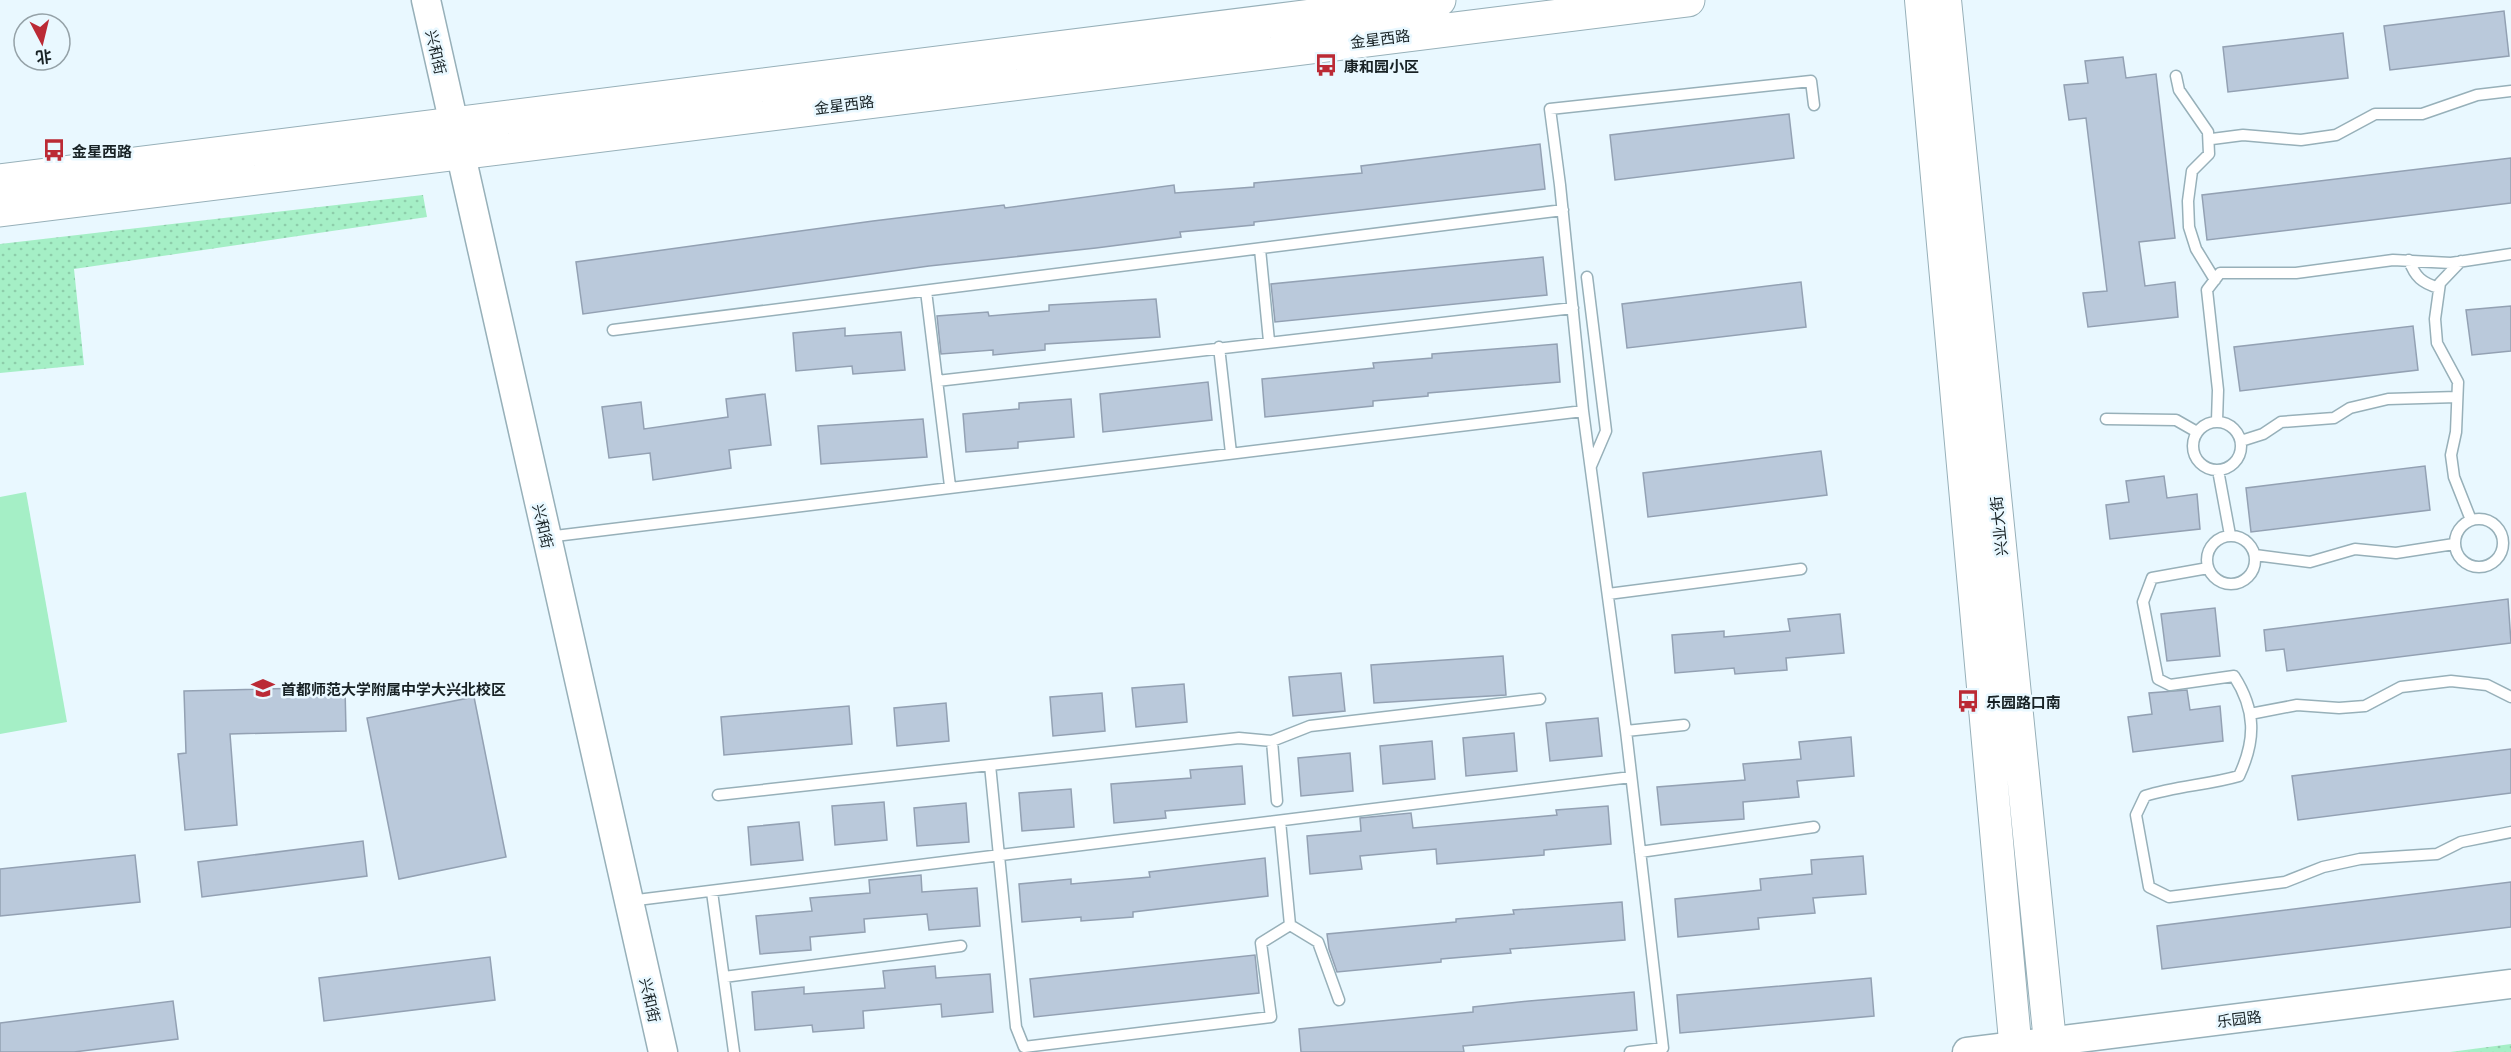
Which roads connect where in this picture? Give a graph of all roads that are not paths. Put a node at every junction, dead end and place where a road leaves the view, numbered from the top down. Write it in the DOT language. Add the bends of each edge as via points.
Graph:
graph roads {
  1 [pos="426,0"];
  2 [pos="1438,0"];
  3 [pos="1688,0"];
  4 [pos="1921,0"];
  5 [pos="1945,0"];
  6 [pos="2176,76"];
  7 [pos="2511,92"];
  8 [pos="1814,105"];
  9 [pos="457,137"];
  10 [pos="2212,140"];
  11 [pos="0,181"];
  12 [pos="0,210"];
  13 [pos="1563,210"];
  14 [pos="1260,249"];
  15 [pos="2511,254"];
  16 [pos="2409,260"];
  17 [pos="2461,261"];
  18 [pos="1587,277"];
  19 [pos="2215,280"];
  20 [pos="2439,288"];
  21 [pos="926,291"];
  22 [pos="1573,308"];
  23 [pos="613,330"];
  24 [pos="1269,341"];
  25 [pos="1220,347"];
  26 [pos="937,381"];
  27 [pos="2457,397"];
  28 [pos="1583,411"];
  29 [pos="2106,419"];
  30 [pos="2217,421"];
  31 [pos="2197,432"];
  32 [pos="2241,441"];
  33 [pos="1231,453"];
  34 [pos="1590,466"];
  35 [pos="2218,470"];
  36 [pos="950,486"];
  37 [pos="2471,520"];
  38 [pos="2230,535"];
  39 [pos="547,537"];
  40 [pos="2454,544"];
  41 [pos="2506,554"];
  42 [pos="2255,555"];
  43 [pos="2208,568"];
  44 [pos="1801,569"];
  45 [pos="1608,594"];
  46 [pos="2511,697"];
  47 [pos="1540,699"];
  48 [pos="2250,714"];
  49 [pos="1684,725"];
  50 [pos="1626,731"];
  51 [pos="1272,741"];
  52 [pos="990,765"];
  53 [pos="1631,777"];
  54 [pos="718,795"];
  55 [pos="1277,801"];
  56 [pos="1280,821"];
  57 [pos="1814,827"];
  58 [pos="2511,832"];
  59 [pos="1640,852"];
  60 [pos="999,856"];
  61 [pos="712,892"];
  62 [pos="629,902"];
  63 [pos="1290,926"];
  64 [pos="961,946"];
  65 [pos="724,977"];
  66 [pos="2511,984"];
  67 [pos="1339,1000"];
  68 [pos="2050,1047"];
  69 [pos="2016,1049"];
  70 [pos="663,1052"];
  71 [pos="734,1052"];
  72 [pos="1630,1052"];
  73 [pos="1966,1052"];
  1 -- 9 [label="street, 兴和街"];
  2 -- 9 [label="main road, 金星西路"];
  3 -- 9 [label="main road, 金星西路"];
  4 -- 69 [label="main road, 兴业大街"];
  5 -- 68 [label="main road, 兴业大街"];
  6 -- 19 [label="lane" via="2179,90 2208,132 2209,154 2192,171 2189,227 2196,249"];
  7 -- 10 [label="lane" via="2477,95 2422,114 2375,114 2337,135 2301,140 2243,135"];
  8 -- 13 [label="lane" via="1811,81 1550,109"];
  9 -- 11 [label="main road, 金星西路"];
  9 -- 12 [label="main road, 金星西路"];
  9 -- 39 [label="street, 兴和街"];
  13 -- 14 [label="lane"];
  13 -- 22 [label="lane"];
  14 -- 21 [label="lane"];
  14 -- 24 [label="lane"];
  15 -- 17 [label="lane"];
  16 -- 17 [label="lane"];
  16 -- 19 [label="lane" via="2296,273 2220,273"];
  16 -- 20 [label="lane" via="2415,275 2425,284"];
  17 -- 20 [label="lane"];
  18 -- 34 [label="lane" via="1605,431"];
  19 -- 30 [label="lane" via="2207,290 2218,390"];
  20 -- 27 [label="lane" via="2437,343 2458,382"];
  21 -- 23 [label="lane"];
  21 -- 26 [label="lane"];
  22 -- 24 [label="lane"];
  22 -- 28 [label="lane"];
  24 -- 25 [label="lane"];
  25 -- 26 [label="lane"];
  25 -- 33 [label="lane"];
  26 -- 36 [label="lane"];
  27 -- 32 [label="lane" via="2388,399 2350,408 2334,418 2281,422 2263,434"];
  27 -- 37 [label="lane" via="2451,455 2454,477"];
  28 -- 33 [label="lane"];
  28 -- 34 [label="lane"];
  29 -- 31 [label="lane" via="2176,420"];
  30 -- 31 [label="lane"];
  30 -- 32 [label="lane" via="2233,427"];
  31 -- 35 [label="lane" via="2193,447 2198,461"];
  32 -- 35 [label="lane" via="2239,458"];
  33 -- 36 [label="lane"];
  34 -- 45 [label="lane"];
  35 -- 38 [label="lane"];
  36 -- 39 [label="lane"];
  37 -- 40 [label="lane" via="2459,529"];
  37 -- 41 [label="lane" via="2487,520 2500,530"];
  38 -- 42 [label="lane" via="2246,541"];
  38 -- 43 [label="lane" via="2211,546"];
  39 -- 62 [label="street, 兴和街"];
  40 -- 41 [label="lane" via="2459,558 2472,567 2488,566"];
  40 -- 42 [label="lane" via="2396,553 2355,549 2310,562"];
  42 -- 43 [label="lane" via="2253,572 2240,583 2224,583 2211,575"];
  43 -- 48 [label="lane" via="2152,578 2144,602 2158,678 2170,685 2234,676"];
  44 -- 45 [label="lane"];
  45 -- 50 [label="lane"];
  46 -- 48 [label="lane" via="2487,685 2451,681 2401,687 2365,706 2297,705"];
  47 -- 51 [label="lane" via="1310,726"];
  48 -- 58 [label="lane" via="2250,752 2239,776 2145,796 2136,815 2149,887 2169,897 2285,882 2323,867 2360,859 2437,854 2461,842"];
  49 -- 50 [label="lane"];
  50 -- 53 [label="lane"];
  51 -- 52 [label="lane" via="1239,738"];
  51 -- 55 [label="lane"];
  52 -- 54 [label="lane"];
  52 -- 60 [label="lane"];
  53 -- 56 [label="lane"];
  53 -- 59 [label="lane"];
  56 -- 60 [label="lane"];
  56 -- 63 [label="lane"];
  57 -- 59 [label="lane"];
  59 -- 72 [label="lane" via="1663,1048"];
  60 -- 61 [label="lane"];
  60 -- 63 [label="lane" via="1016,1027 1024,1047 1270,1017 1262,943"];
  61 -- 62 [label="lane"];
  61 -- 65 [label="lane"];
  62 -- 70 [label="street, 兴和街"];
  63 -- 67 [label="lane" via="1318,942"];
  64 -- 65 [label="lane"];
  65 -- 71 [label="lane"];
  66 -- 68 [label="street, 乐园路"];
  68 -- 69 [label="street, 乐园路"];
  69 -- 73 [label="street, 乐园路"];
}
